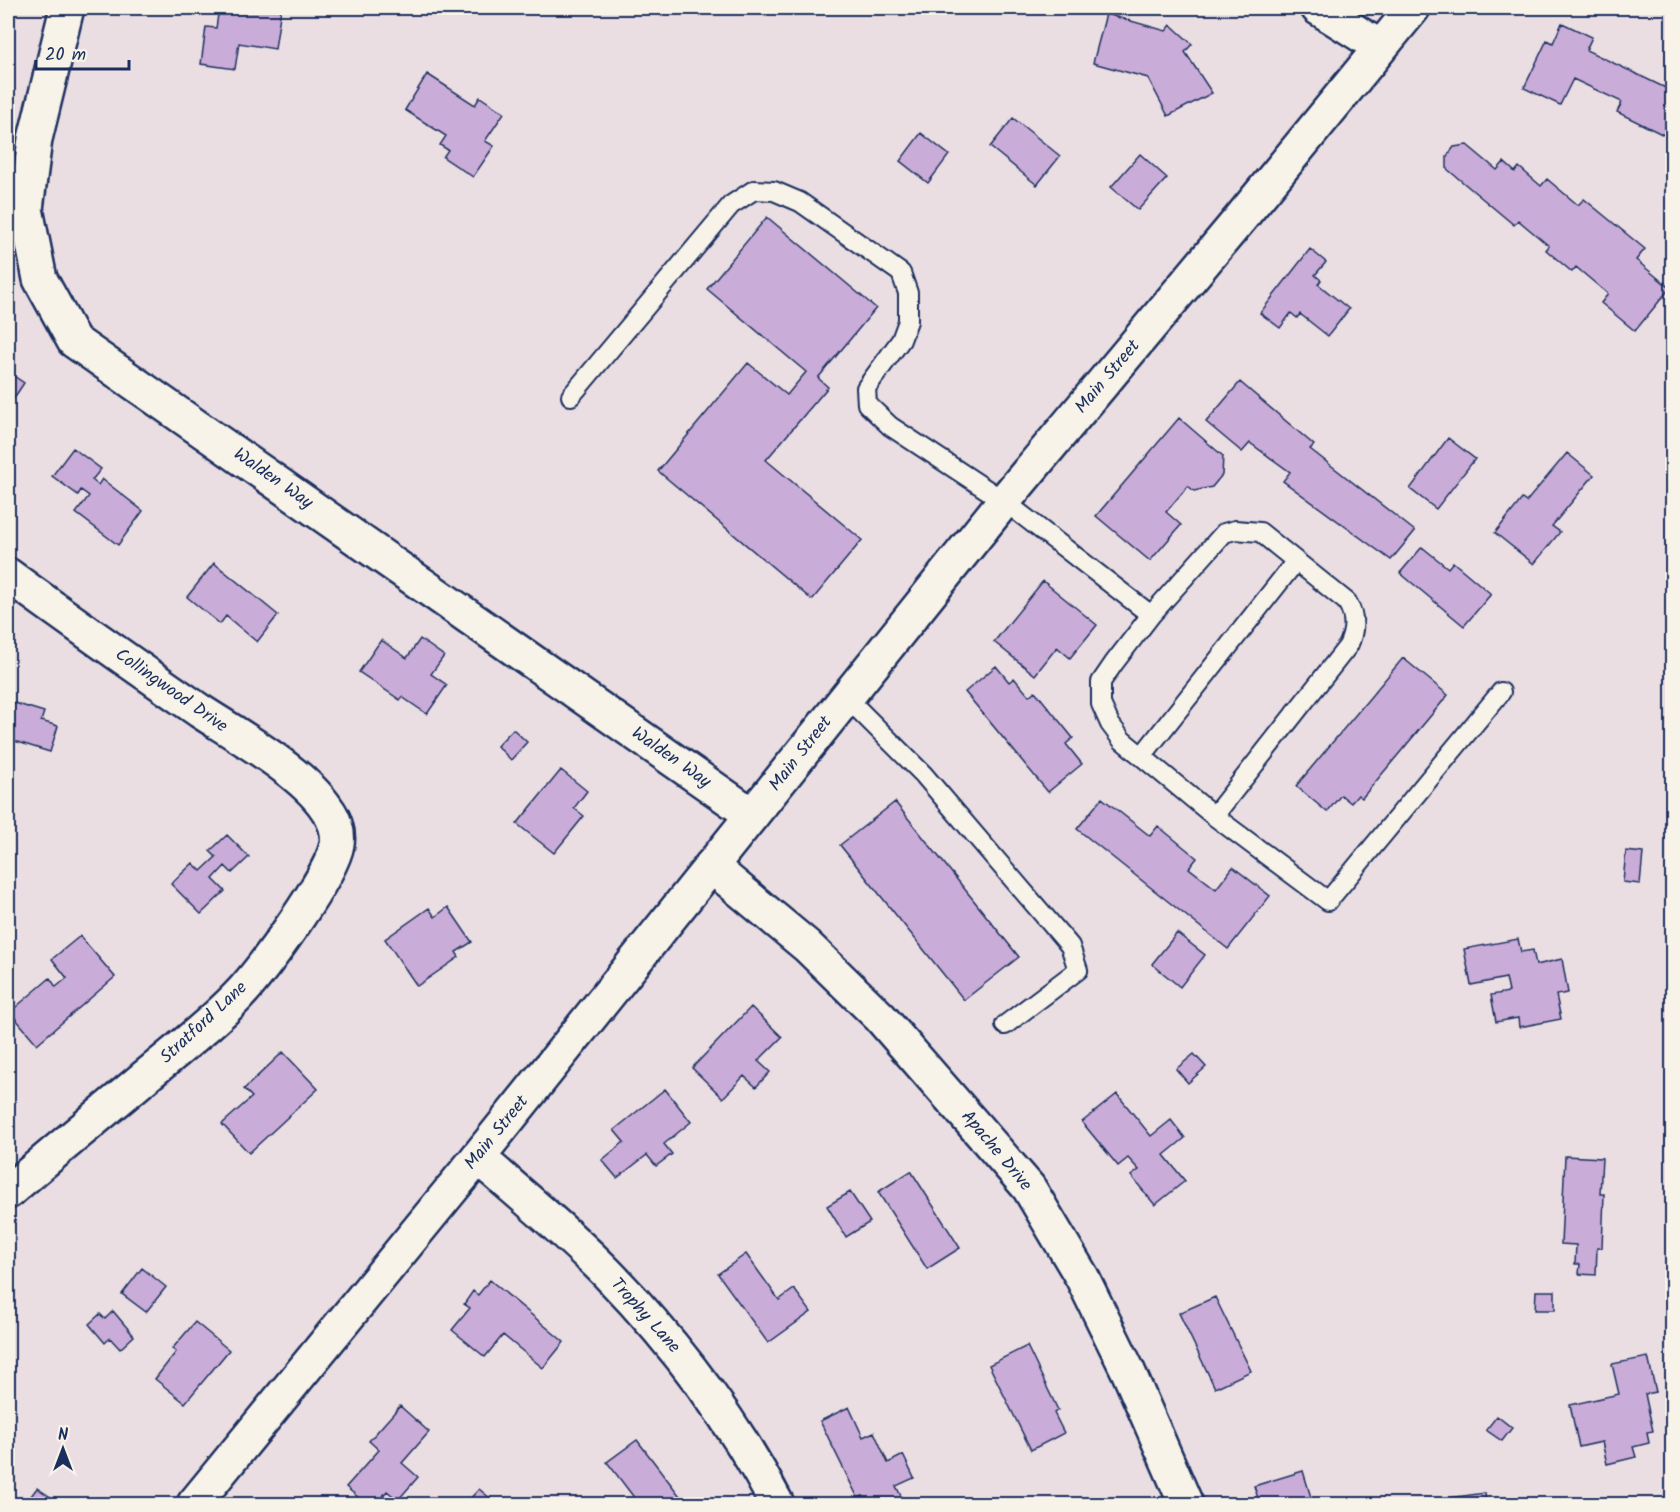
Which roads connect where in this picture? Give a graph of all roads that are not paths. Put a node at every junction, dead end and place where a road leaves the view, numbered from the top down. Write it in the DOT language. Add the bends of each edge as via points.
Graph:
graph roads {
  1 [pos="1318,8"];
  2 [pos="1413,8"];
  3 [pos="66,12"];
  4 [pos="1380,47"];
  5 [pos="571,396"];
  6 [pos="1004,501"];
  7 [pos="1296,561"];
  8 [pos="8,575"];
  9 [pos="1151,615"];
  10 [pos="1501,692"];
  11 [pos="846,697"];
  12 [pos="1142,756"];
  13 [pos="330,812"];
  14 [pos="753,814"];
  15 [pos="1214,816"];
  16 [pos="711,866"];
  17 [pos="1005,1025"];
  18 [pos="478,1157"];
  19 [pos="8,1192"];
  20 [pos="194,1504"];
  21 [pos="777,1504"];
  22 [pos="1186,1504"];
  1 -- 4 [label="street"];
  2 -- 4 [label="street, Main Street"];
  3 -- 14 [label="street, Walden Way" via="35,139 26,209 40,279 74,341"];
  4 -- 6 [label="street, Main Street"];
  5 -- 6 [label="lane" via="731,205 754,190 774,191 801,202 902,273 908,293 908,321 901,340 866,388 867,404 890,426"];
  6 -- 9 [label="lane"];
  6 -- 11 [label="street, Main Street"];
  7 -- 9 [label="lane" via="1260,532 1224,533"];
  7 -- 12 [label="lane"];
  7 -- 15 [label="lane" via="1347,602 1354,634"];
  8 -- 13 [label="street, Collingwood Drive" via="287,770 315,792"];
  9 -- 12 [label="lane" via="1101,682 1101,704 1110,724"];
  10 -- 15 [label="lane" via="1328,901"];
  11 -- 14 [label="street, Main Street"];
  11 -- 17 [label="lane" via="923,774 1070,946 1078,970"];
  12 -- 15 [label="lane"];
  13 -- 19 [label="street, Stratford Lane" via="338,842 332,861 272,953 237,997"];
  14 -- 16 [label="street, Main Street"];
  16 -- 18 [label="street, Main Street"];
  16 -- 22 [label="street, Apache Drive" via="807,946 880,1017 1029,1188 1082,1277"];
  18 -- 20 [label="street, Main Street"];
  18 -- 21 [label="street, Trophy Lane" via="606,1272 670,1341 710,1395"];
}
